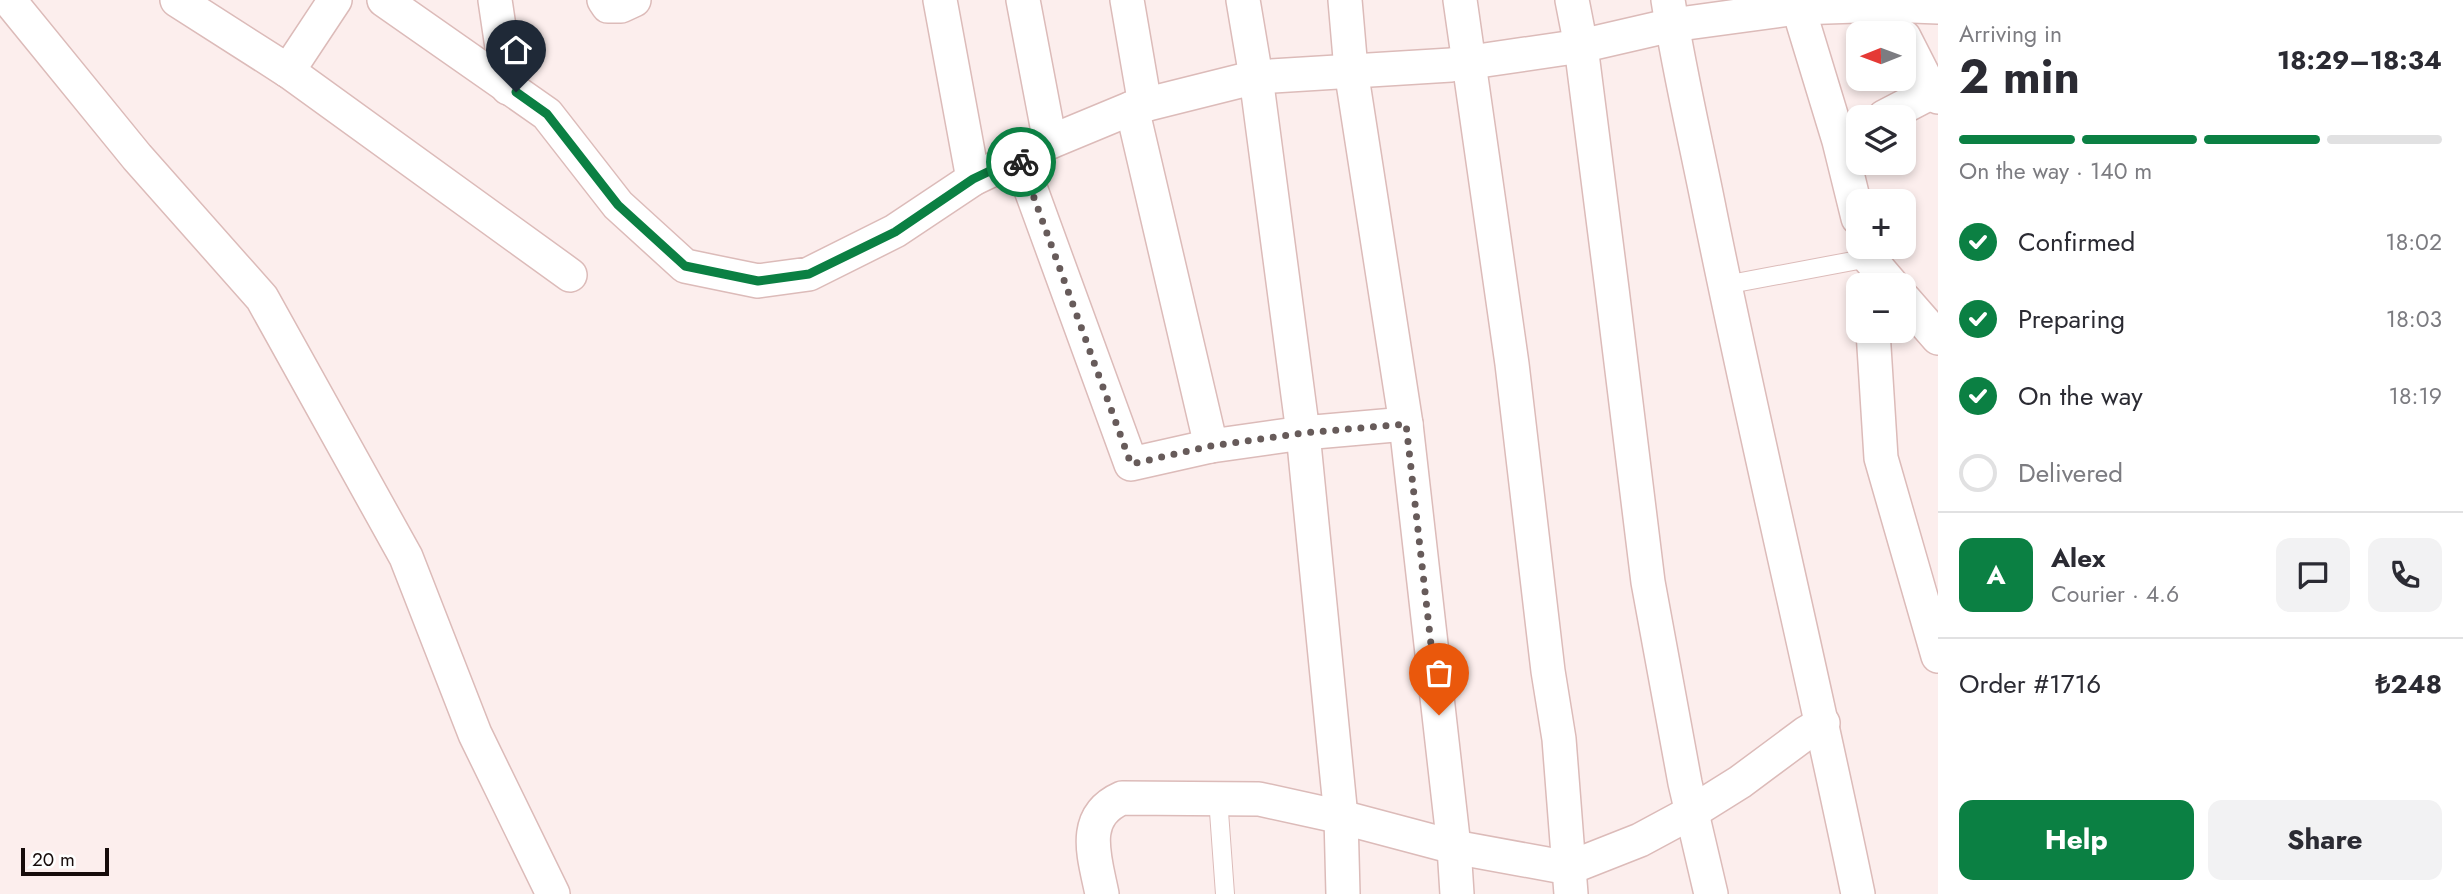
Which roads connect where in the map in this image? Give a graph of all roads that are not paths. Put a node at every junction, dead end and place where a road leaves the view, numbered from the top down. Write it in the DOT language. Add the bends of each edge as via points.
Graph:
graph roads {
  1 [pos="9,0"];
  2 [pos="177,0"];
  3 [pos="335,0"];
  4 [pos="495,0"];
  5 [pos="604,0"];
  6 [pos="634,0"];
  7 [pos="940,0"];
  8 [pos="1023,0"];
  9 [pos="1127,0"];
  10 [pos="1243,0"];
  11 [pos="1345,0"];
  12 [pos="1460,0"];
  13 [pos="1572,0"];
  14 [pos="1796,4"];
  15 [pos="399,5"];
  16 [pos="1938,7"];
  17 [pos="1670,13"];
  18 [pos="1879,21"];
  19 [pos="1907,21"];
  20 [pos="1581,46"];
  21 [pos="1916,59"];
  22 [pos="1470,62"];
  23 [pos="1351,70"];
  24 [pos="288,71"];
  25 [pos="1256,77"];
  26 [pos="508,88"];
  27 [pos="1935,95"];
  28 [pos="1912,105"];
  29 [pos="1139,106"];
  30 [pos="1846,129"];
  31 [pos="1050,142"];
  32 [pos="1019,157"];
  33 [pos="973,179"];
  34 [pos="1868,263"];
  35 [pos="570,275"];
  36 [pos="1724,285"];
  37 [pos="1916,313"];
  38 [pos="1938,338"];
  39 [pos="1874,343"];
  40 [pos="1406,424"];
  41 [pos="1303,433"];
  42 [pos="1211,446"];
  43 [pos="1938,656"];
  44 [pos="1823,723"];
  45 [pos="1218,799"];
  46 [pos="1692,812"];
  47 [pos="1341,817"];
  48 [pos="1454,847"];
  49 [pos="1570,881"];
  50 [pos="553,894"];
  51 [pos="1102,894"];
  52 [pos="1225,894"];
  53 [pos="1343,894"];
  54 [pos="1457,894"];
  55 [pos="1711,894"];
  56 [pos="1858,894"];
  1 -- 50 [label="street" via="137,157 262,298 406,557 475,734"];
  2 -- 24 [label="street"];
  3 -- 24 [label="street"];
  4 -- 26 [label="street"];
  5 -- 6 [label="street" via="608,6"];
  7 -- 33 [label="street"];
  8 -- 31 [label="street"];
  9 -- 29 [label="street"];
  10 -- 25 [label="street"];
  11 -- 23 [label="street"];
  12 -- 22 [label="street"];
  13 -- 20 [label="street"];
  14 -- 17 [label="street"];
  14 -- 18 [label="street"];
  14 -- 30 [label="street"];
  15 -- 26 [label="street"];
  16 -- 19 [label="street"];
  17 -- 20 [label="street"];
  17 -- 36 [label="street"];
  20 -- 22 [label="street"];
  20 -- 46 [label="street" via="1647,582"];
  21 -- 27 [label="street"];
  22 -- 23 [label="street"];
  22 -- 49 [label="street" via="1559,739"];
  23 -- 25 [label="street"];
  23 -- 40 [label="street"];
  24 -- 35 [label="street"];
  25 -- 29 [label="street"];
  25 -- 41 [label="street"];
  26 -- 33 [label="street" via="547,114 618,205 685,266 758,281 809,274 895,232"];
  27 -- 28 [label="street"];
  29 -- 31 [label="street"];
  29 -- 42 [label="street"];
  31 -- 32 [label="street"];
  32 -- 33 [label="street"];
  32 -- 42 [label="street" via="1131,464"];
  34 -- 36 [label="lane"];
  36 -- 44 [label="street"];
  37 -- 38 [label="street"];
  39 -- 43 [label="street" via="1881,458"];
  40 -- 41 [label="street"];
  40 -- 48 [label="street"];
  41 -- 42 [label="street"];
  41 -- 47 [label="street"];
  44 -- 46 [label="street"];
  44 -- 56 [label="street"];
  45 -- 47 [label="street" via="1259,799"];
  45 -- 51 [label="street" via="1122,798 1107,807 1093,834"];
  45 -- 52 [label="lane"];
  46 -- 49 [label="street"];
  46 -- 55 [label="street"];
  47 -- 48 [label="street"];
  47 -- 53 [label="street"];
  48 -- 49 [label="street"];
  48 -- 54 [label="street"];
}
